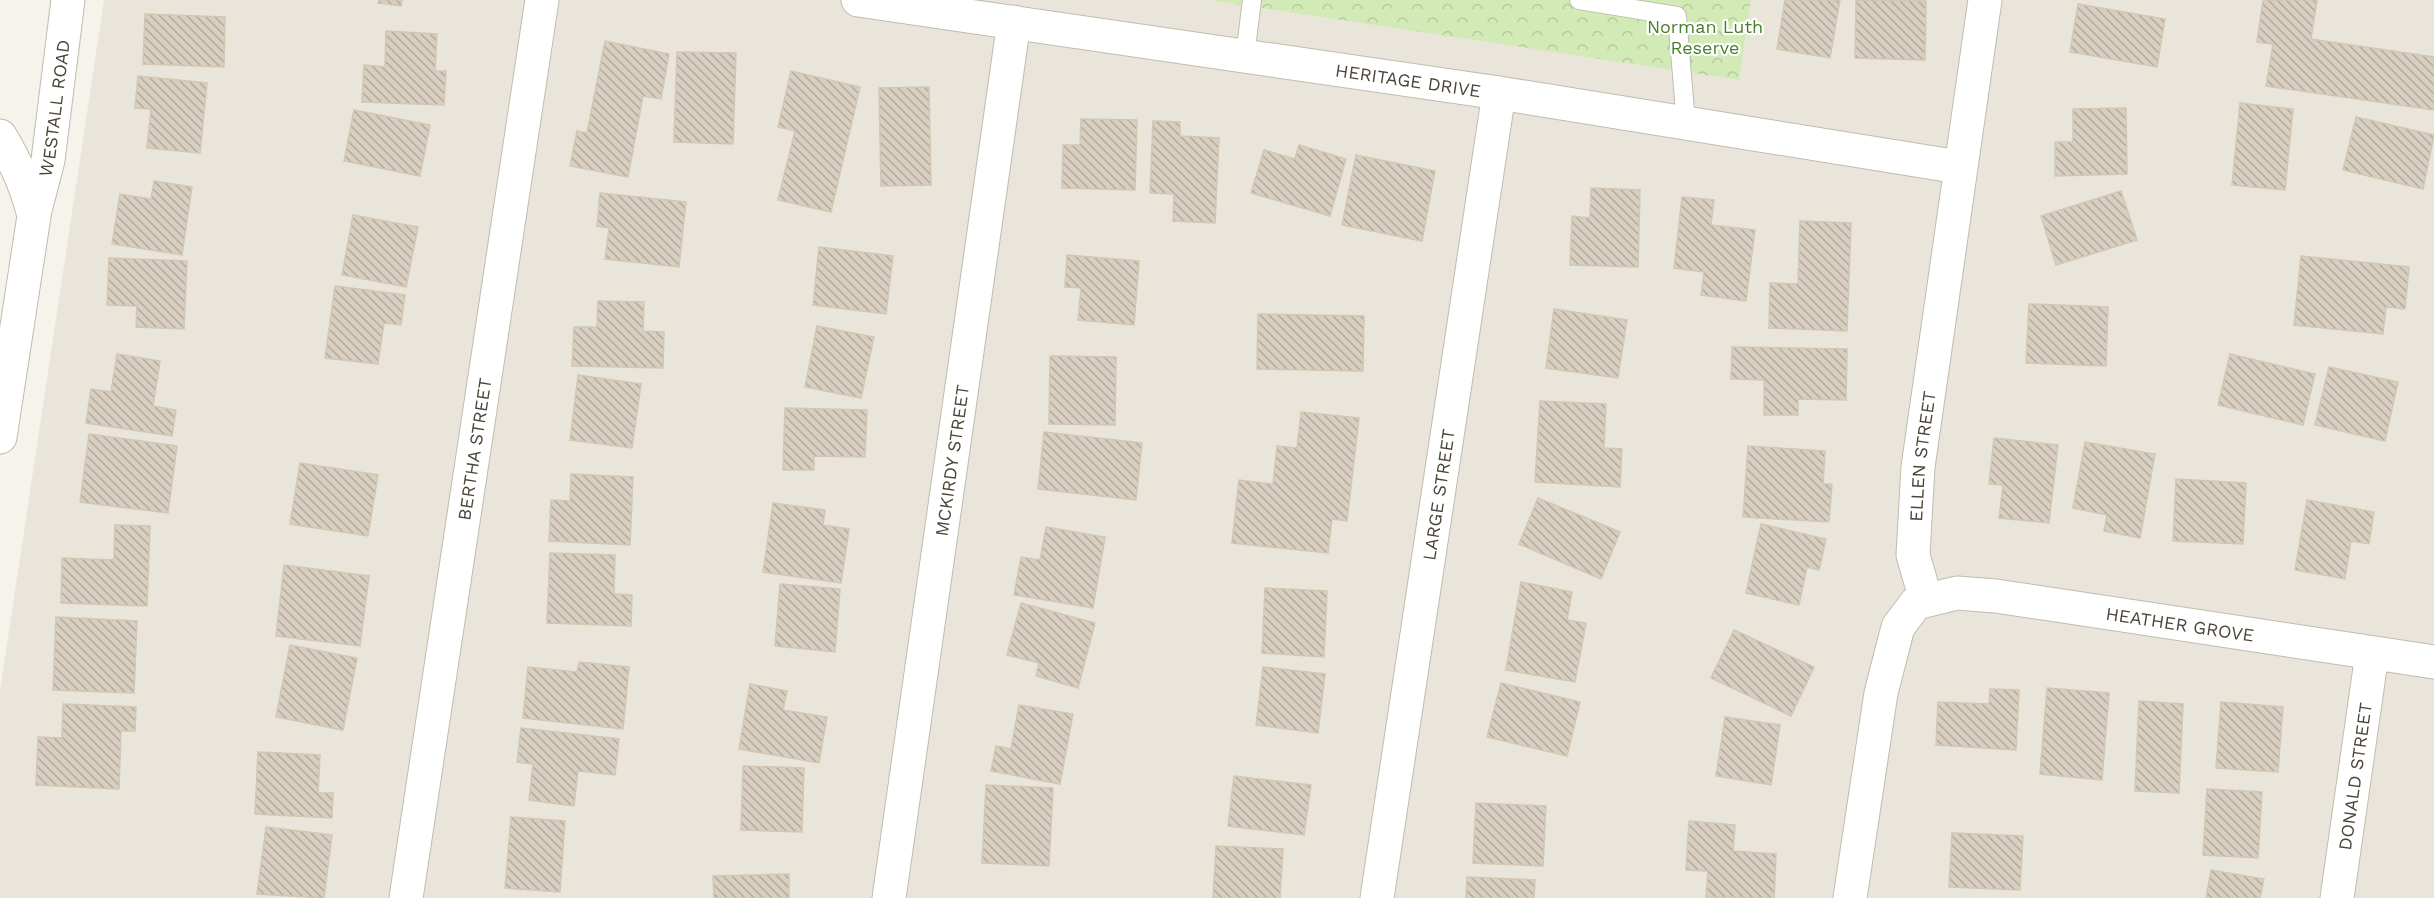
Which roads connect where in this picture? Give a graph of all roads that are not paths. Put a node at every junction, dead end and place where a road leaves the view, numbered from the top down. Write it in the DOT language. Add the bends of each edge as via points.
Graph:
graph roads {
  1 [pos="68,0"];
  2 [pos="542,0"];
  3 [pos="860,0"];
  4 [pos="1252,0"];
  5 [pos="1579,0"];
  6 [pos="1985,0"];
  7 [pos="1014,22"];
  8 [pos="1245,56"];
  9 [pos="1500,93"];
  10 [pos="1686,123"];
  11 [pos="0,136"];
  12 [pos="1959,167"];
  13 [pos="34,216"];
  14 [pos="0,437"];
  15 [pos="1926,600"];
  16 [pos="2372,654"];
  17 [pos="2434,662"];
  18 [pos="406,898"];
  19 [pos="889,898"];
  20 [pos="1377,898"];
  21 [pos="1850,898"];
  22 [pos="2337,898"];
  1 -- 13 [label="street, WESTALL ROAD" via="48,160"];
  2 -- 18 [label="street, BERTHA STREET"];
  3 -- 7 [label="street, HERITAGE DRIVE"];
  4 -- 8 [label="lane"];
  5 -- 10 [label="lane" via="1677,16"];
  6 -- 12 [label="street, ELLEN STREET"];
  7 -- 8 [label="street, HERITAGE DRIVE"];
  7 -- 19 [label="street, MCKIRDY STREET"];
  8 -- 9 [label="street, HERITAGE DRIVE"];
  9 -- 10 [label="street, HERITAGE DRIVE"];
  9 -- 20 [label="street, LARGE STREET"];
  10 -- 12 [label="street, HERITAGE DRIVE"];
  11 -- 13 [label="street, WESTALL ROAD" via="28,191"];
  12 -- 15 [label="street, ELLEN STREET" via="1918,467 1913,555"];
  13 -- 14 [label="street, WESTALL ROAD"];
  15 -- 16 [label="street, HEATHER GROVE" via="1957,593 1996,596"];
  15 -- 21 [label="street" via="1907,612 1891,648"];
  16 -- 17 [label="street, HEATHER GROVE"];
  16 -- 22 [label="street, DONALD STREET"];
}
